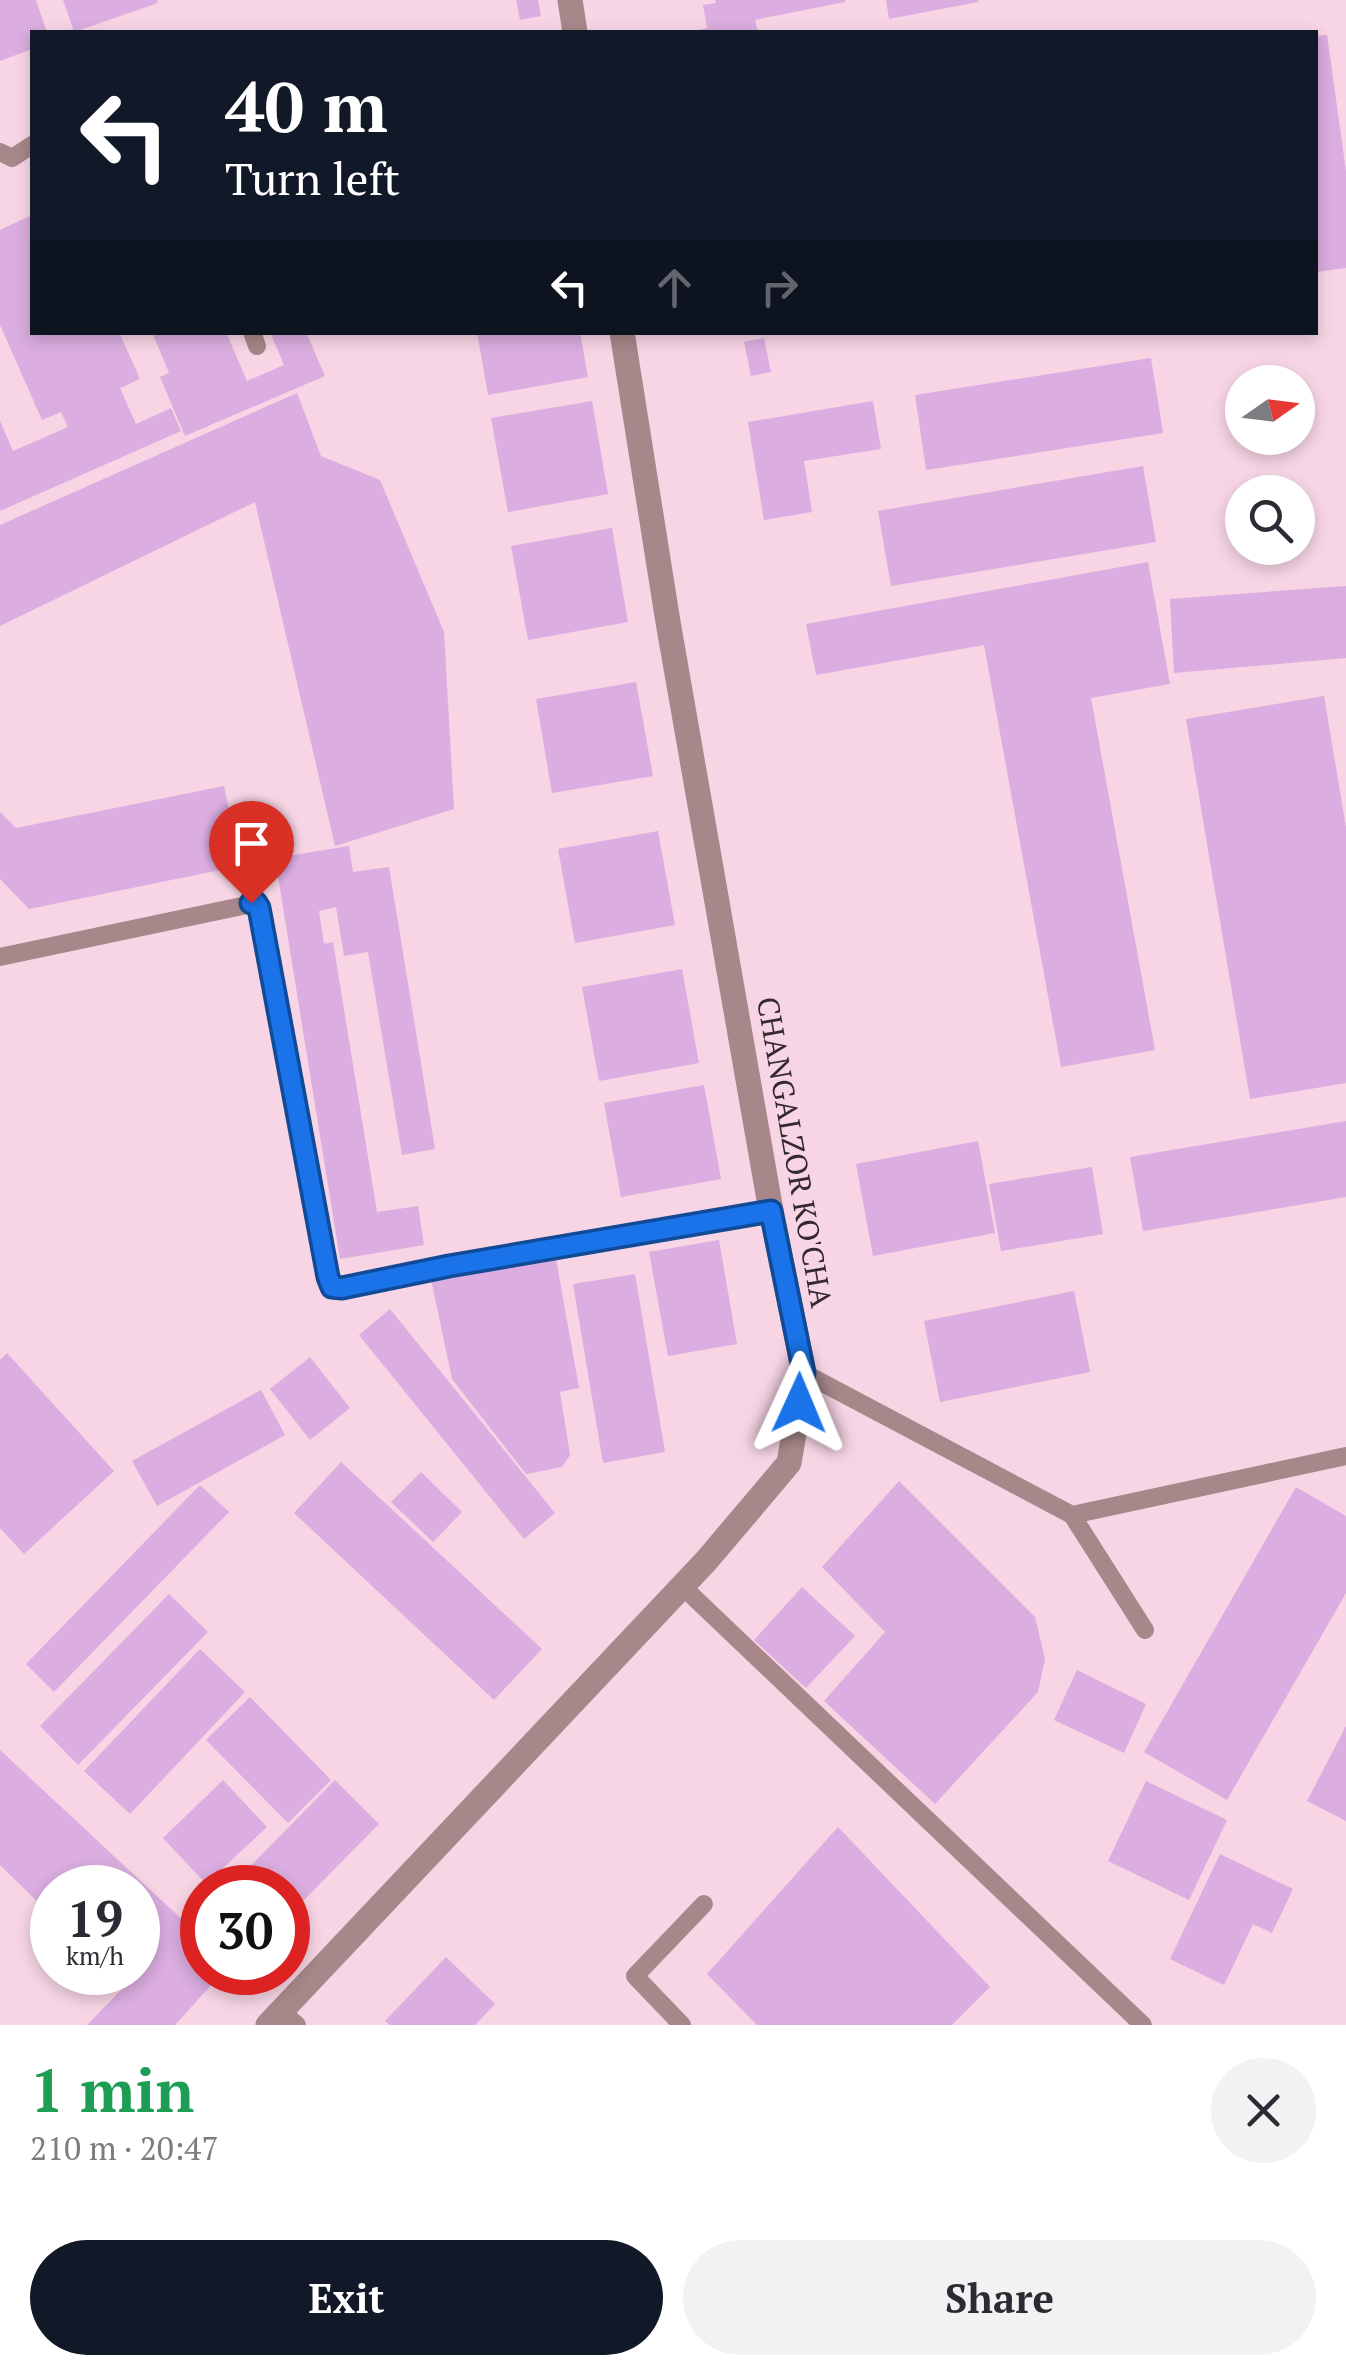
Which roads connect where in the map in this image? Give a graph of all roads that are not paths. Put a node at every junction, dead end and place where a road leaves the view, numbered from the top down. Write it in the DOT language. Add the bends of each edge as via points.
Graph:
graph roads {
  1 [pos="570,0"];
  2 [pos="575,30"];
  3 [pos="30,146"];
  4 [pos="0,152"];
  5 [pos="622,335"];
  6 [pos="0,957"];
  7 [pos="771,1211"];
  8 [pos="804,1373"];
  9 [pos="1346,1456"];
  10 [pos="1072,1515"];
  11 [pos="682,1586"];
  12 [pos="1145,1630"];
  13 [pos="704,1904"];
  14 [pos="282,2020"];
  15 [pos="682,2025"];
  16 [pos="1143,2025"];
  1 -- 2 [label="street"];
  3 -- 4 [label="lane" via="12,158"];
  5 -- 7 [label="street, CHANGALZOR KO'CHA"];
  6 -- 7 [label="lane" via="256,903 328,1277 336,1289"];
  7 -- 8 [label="street, CHANGALZOR KO'CHA"];
  8 -- 10 [label="lane"];
  8 -- 11 [label="street, CHANGALZOR KO'CHA" via="788,1463"];
  9 -- 10 [label="lane"];
  10 -- 12 [label="lane"];
  11 -- 14 [label="street, CHANGALZOR KO'CHA"];
  11 -- 16 [label="lane"];
  13 -- 15 [label="lane" via="635,1976"];
}
